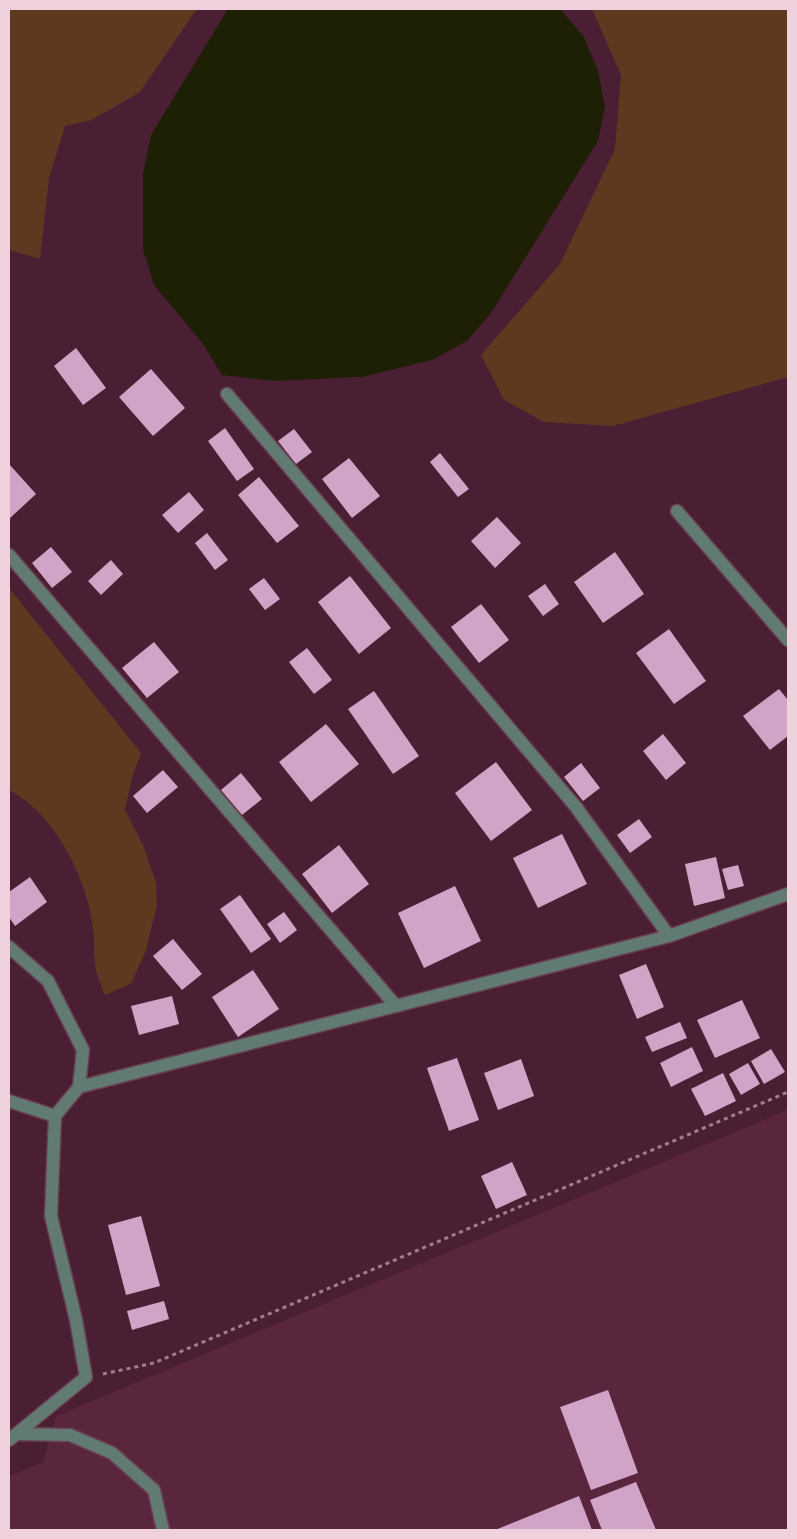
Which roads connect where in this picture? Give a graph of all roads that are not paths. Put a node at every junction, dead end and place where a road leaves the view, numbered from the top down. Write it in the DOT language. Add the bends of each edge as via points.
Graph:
graph roads {
  1 [pos="227,394"];
  2 [pos="677,511"];
  3 [pos="9,555"];
  4 [pos="788,640"];
  5 [pos="788,894"];
  6 [pos="669,936"];
  7 [pos="9,946"];
  8 [pos="396,1006"];
  9 [pos="78,1087"];
  10 [pos="9,1101"];
  11 [pos="55,1116"];
  12 [pos="13,1437"];
  13 [pos="163,1530"];
  1 -- 6 [label="street" via="576,807"];
  2 -- 4 [label="street"];
  3 -- 8 [label="street"];
  5 -- 6 [label="street"];
  6 -- 8 [label="street"];
  7 -- 9 [label="street" via="48,982 83,1050"];
  8 -- 9 [label="street"];
  9 -- 11 [label="street"];
  10 -- 11 [label="street"];
  11 -- 12 [label="street" via="51,1216 86,1377"];
  12 -- 13 [label="street" via="70,1435 112,1453 154,1490"];
}
